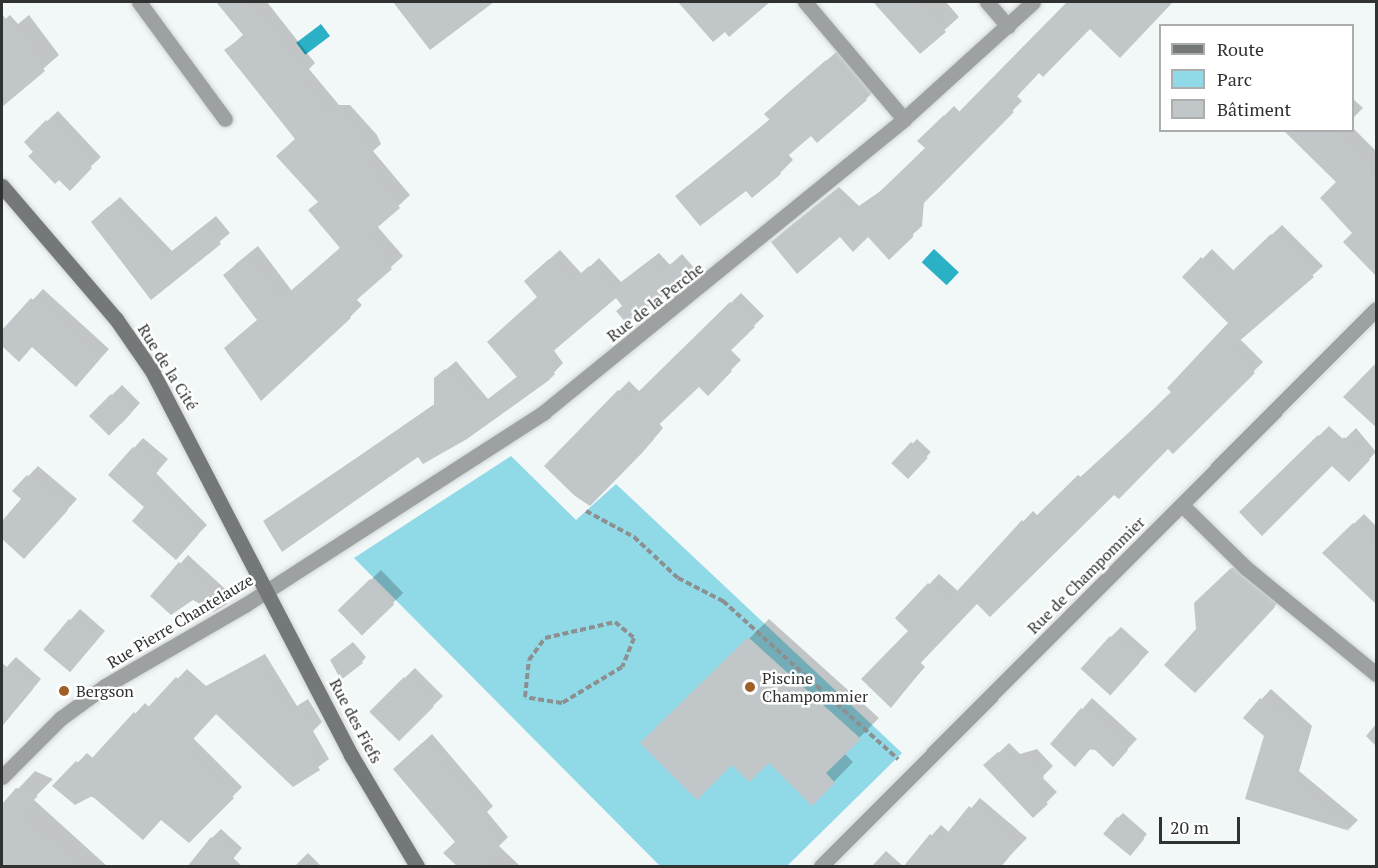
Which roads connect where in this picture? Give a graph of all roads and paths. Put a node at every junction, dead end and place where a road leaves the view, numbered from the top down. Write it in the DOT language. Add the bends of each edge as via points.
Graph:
graph roads {
  1 [pos="139,2"];
  2 [pos="805,2"];
  3 [pos="987,2"];
  4 [pos="1033,2"];
  5 [pos="1008,26"];
  6 [pos="225,119"];
  7 [pos="904,119"];
  8 [pos="2,186"];
  9 [pos="1377,309"];
  10 [pos="1182,505"];
  11 [pos="586,511"];
  12 [pos="268,590"];
  13 [pos="634,638"];
  14 [pos="1377,674"];
  15 [pos="914,774"];
  16 [pos="2,777"];
  17 [pos="417,867"];
  18 [pos="821,867"];
  1 -- 6 [label="street"];
  2 -- 7 [label="street"];
  3 -- 5 [label="street"];
  4 -- 5 [label="street, Rue de la Perche"];
  5 -- 7 [label="street, Rue de la Perche"];
  7 -- 12 [label="street, Rue de la Perche" via="544,412"];
  8 -- 12 [label="street, Rue de la Cité" via="116,319 152,371"];
  9 -- 10 [label="street, Rue de Champommier"];
  10 -- 14 [label="street" via="1246,568"];
  10 -- 15 [label="street, Rue de Champommier"];
  11 -- 15 [label="path" via="634,537 678,578 723,601"];
  12 -- 16 [label="street, Rue Pierre Chantelauze" via="105,686 61,718"];
  12 -- 17 [label="street, Rue des Fiefs" via="351,755"];
  13 -- 13 [label="path" via="615,622 545,638 529,660 525,697 562,703 622,667"];
  15 -- 18 [label="street, Rue de Champommier"];
}
